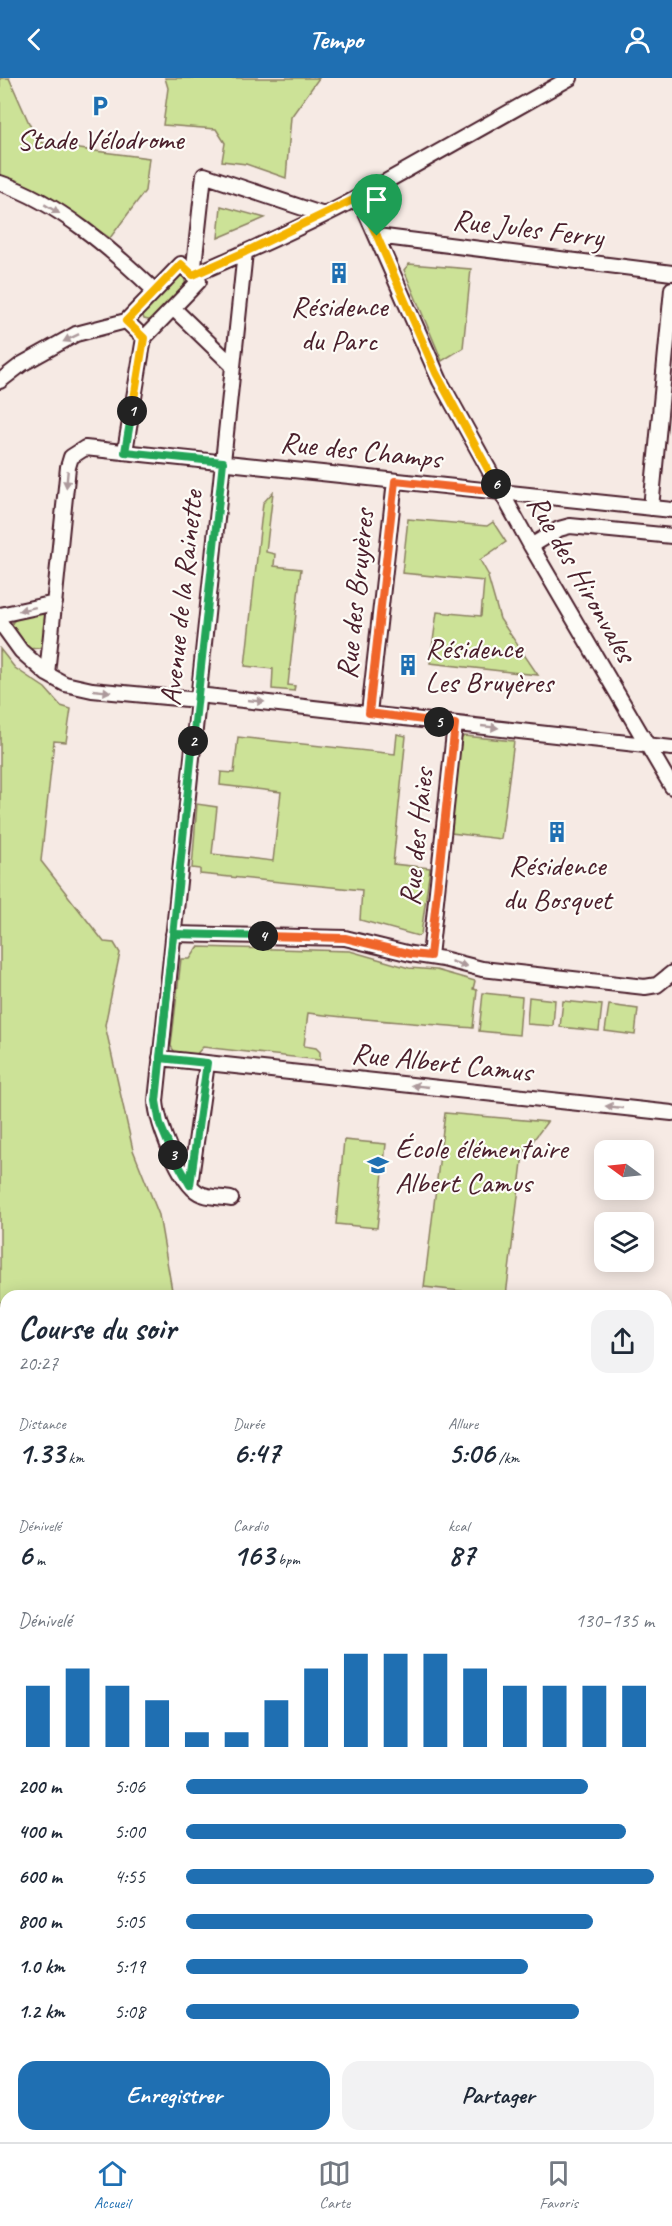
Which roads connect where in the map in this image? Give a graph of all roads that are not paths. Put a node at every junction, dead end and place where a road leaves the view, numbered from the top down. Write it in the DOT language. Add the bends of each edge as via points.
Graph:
graph roads {
  1 [pos="570,78"];
  2 [pos="0,183"];
  3 [pos="359,197"];
  4 [pos="324,215"];
  5 [pos="377,236"];
  6 [pos="245,252"];
  7 [pos="672,273"];
  8 [pos="193,275"];
  9 [pos="672,289"];
  10 [pos="155,291"];
  11 [pos="173,308"];
  12 [pos="126,321"];
  13 [pos="144,338"];
  14 [pos="233,366"];
  15 [pos="0,381"];
  16 [pos="668,385"];
  17 [pos="125,452"];
  18 [pos="223,462"];
  19 [pos="395,481"];
  20 [pos="501,492"];
  21 [pos="651,508"];
  22 [pos="672,510"];
  23 [pos="672,536"];
  24 [pos="531,546"];
  25 [pos="55,603"];
  26 [pos="0,615"];
  27 [pos="0,622"];
  28 [pos="47,674"];
  29 [pos="198,698"];
  30 [pos="369,713"];
  31 [pos="455,724"];
  32 [pos="648,745"];
  33 [pos="672,748"];
  34 [pos="672,787"];
  35 [pos="173,934"];
  36 [pos="430,956"];
  37 [pos="672,973"];
  38 [pos="160,1058"];
  39 [pos="207,1063"];
  40 [pos="672,1113"];
  41 [pos="190,1185"];
  42 [pos="231,1199"];
  1 -- 3 [label="street"];
  2 -- 10 [label="street, one-way" via="34,198 93,236"];
  3 -- 4 [label="street"];
  3 -- 5 [label="street, Rue des Hironvales"];
  4 -- 6 [label="street"];
  4 -- 8 [label="street" via="204,176"];
  5 -- 7 [label="street, Rue Jules Ferry"];
  5 -- 20 [label="street, Rue des Hironvales" via="436,373"];
  6 -- 8 [label="street"];
  6 -- 14 [label="street, Avenue de la Rainette"];
  8 -- 10 [label="street" via="181,264"];
  8 -- 11 [label="street" via="199,280"];
  9 -- 16 [label="street"];
  10 -- 12 [label="street"];
  11 -- 13 [label="street"];
  11 -- 14 [label="street"];
  12 -- 13 [label="street"];
  12 -- 15 [label="street, one-way" via="76,334"];
  13 -- 17 [label="street"];
  14 -- 18 [label="street, Avenue de la Rainette"];
  16 -- 21 [label="street"];
  17 -- 18 [label="street, Rue des Champs"];
  17 -- 25 [label="street, Rue des Champs, one-way" via="85,448 69,462"];
  18 -- 19 [label="street, Rue des Champs"];
  18 -- 29 [label="street, Avenue de la Rainette"];
  19 -- 20 [label="street, Rue des Champs"];
  19 -- 30 [label="street, Rue des Bruyères"];
  20 -- 21 [label="street, Rue des Champs"];
  20 -- 24 [label="street, Rue des Hironvales"];
  21 -- 22 [label="street, Rue des Champs"];
  23 -- 24 [label="street" via="570,526"];
  24 -- 32 [label="street, Rue des Hironvales"];
  25 -- 26 [label="street, one-way"];
  25 -- 28 [label="street, Rue des Champs"];
  27 -- 28 [label="street" via="21,651"];
  28 -- 29 [label="street, one-way" via="80,688"];
  29 -- 30 [label="street, one-way"];
  29 -- 35 [label="street, Avenue de la Rainette"];
  30 -- 31 [label="street"];
  31 -- 32 [label="street, one-way"];
  31 -- 36 [label="street, Rue des Haies"];
  32 -- 33 [label="street"];
  32 -- 34 [label="street, Rue des Hironvales"];
  35 -- 36 [label="street" via="345,938"];
  35 -- 38 [label="street, Avenue de la Rainette"];
  36 -- 37 [label="street, one-way" via="482,969 645,987 657,985"];
  38 -- 39 [label="street, Rue Albert Camus"];
  38 -- 41 [label="street, Avenue de la Rainette" via="158,1116"];
  40 -- 39 [label="street, Rue Albert Camus, one-way"];
  39 -- 41 [label="street"];
  41 -- 42 [label="street" via="202,1194"];
}
